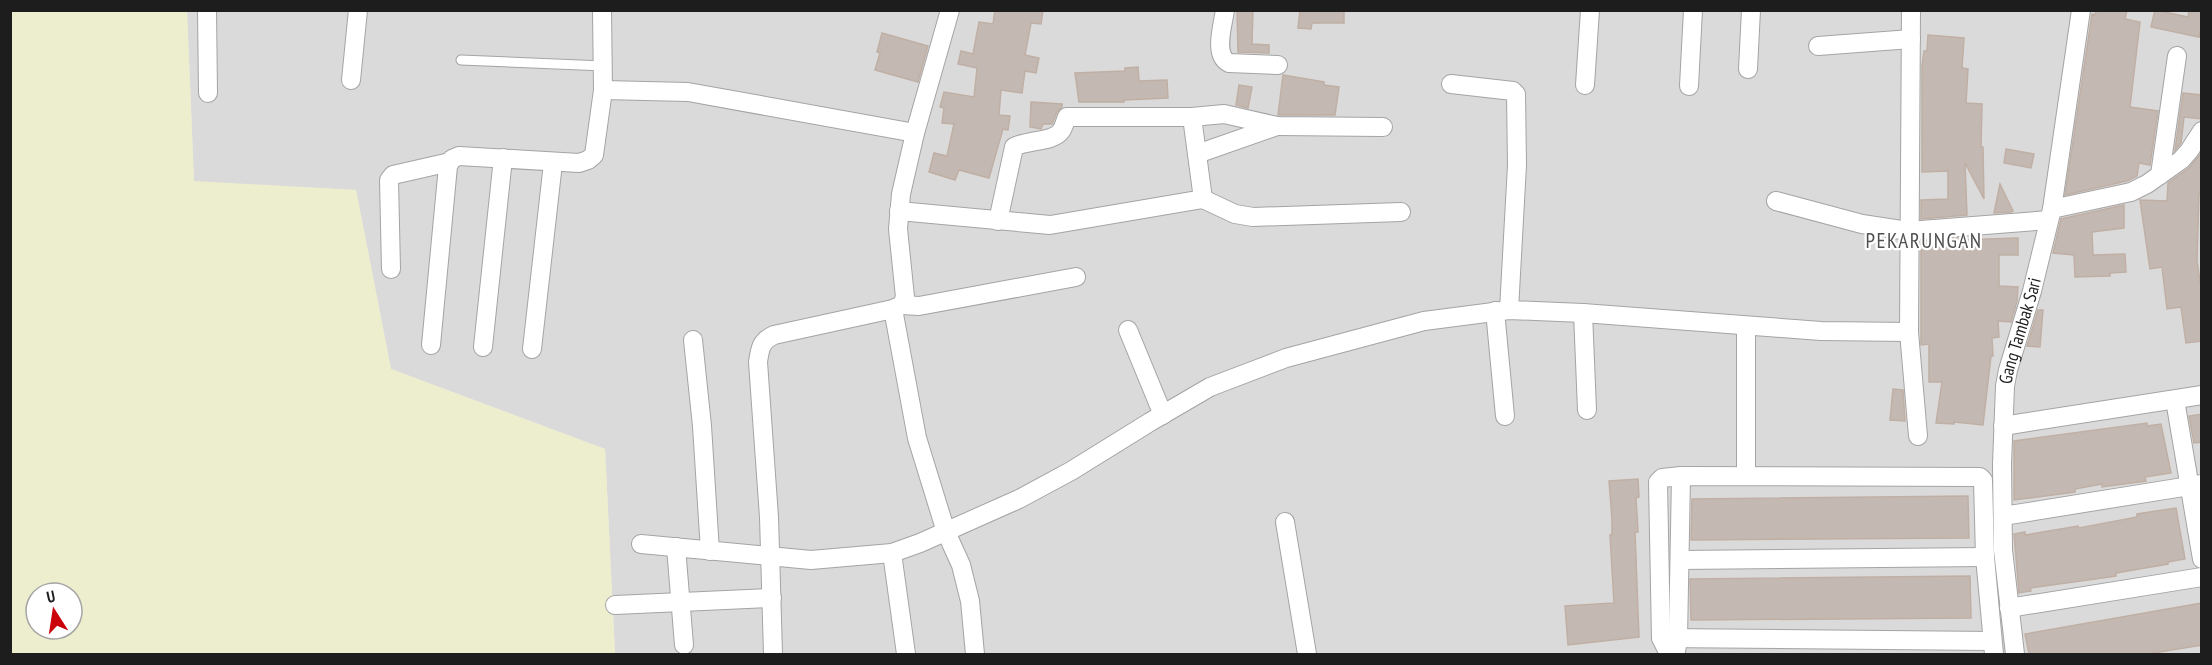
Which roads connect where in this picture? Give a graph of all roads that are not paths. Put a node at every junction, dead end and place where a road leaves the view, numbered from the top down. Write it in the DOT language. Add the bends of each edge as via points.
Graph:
graph roads {
  1 [pos="207,10"];
  2 [pos="358,10"];
  3 [pos="602,10"];
  4 [pos="950,10"];
  5 [pos="1225,10"];
  6 [pos="1590,10"];
  7 [pos="1693,10"];
  8 [pos="1750,10"];
  9 [pos="1911,10"];
  10 [pos="2081,10"];
  11 [pos="1911,39"];
  12 [pos="1818,46"];
  13 [pos="2177,56"];
  14 [pos="461,60"];
  15 [pos="1278,65"];
  16 [pos="603,66"];
  17 [pos="1748,69"];
  18 [pos="351,80"];
  19 [pos="1451,84"];
  20 [pos="1585,85"];
  21 [pos="1689,86"];
  22 [pos="603,90"];
  23 [pos="208,93"];
  24 [pos="1192,117"];
  25 [pos="1277,126"];
  26 [pos="1383,127"];
  27 [pos="2202,131"];
  28 [pos="915,133"];
  29 [pos="1197,154"];
  30 [pos="503,158"];
  31 [pos="450,162"];
  32 [pos="553,163"];
  33 [pos="2160,175"];
  34 [pos="1203,199"];
  35 [pos="1776,201"];
  36 [pos="899,211"];
  37 [pos="1401,212"];
  38 [pos="2050,215"];
  39 [pos="998,220"];
  40 [pos="1908,231"];
  41 [pos="391,269"];
  42 [pos="1076,277"];
  43 [pos="898,307"];
  44 [pos="1502,311"];
  45 [pos="1583,313"];
  46 [pos="1746,326"];
  47 [pos="1128,330"];
  48 [pos="1909,332"];
  49 [pos="693,340"];
  50 [pos="431,345"];
  51 [pos="483,347"];
  52 [pos="532,349"];
  53 [pos="2202,395"];
  54 [pos="2175,400"];
  55 [pos="1587,410"];
  56 [pos="1162,415"];
  57 [pos="1505,416"];
  58 [pos="2002,426"];
  59 [pos="1918,436"];
  60 [pos="1746,475"];
  61 [pos="1681,476"];
  62 [pos="2196,485"];
  63 [pos="2003,516"];
  64 [pos="1285,522"];
  65 [pos="946,532"];
  66 [pos="641,544"];
  67 [pos="675,548"];
  68 [pos="710,550"];
  69 [pos="892,553"];
  70 [pos="771,556"];
  71 [pos="1985,557"];
  72 [pos="2202,559"];
  73 [pos="1680,560"];
  74 [pos="2202,577"];
  75 [pos="772,598"];
  76 [pos="680,603"];
  77 [pos="615,605"];
  78 [pos="2009,608"];
  79 [pos="684,645"];
  80 [pos="1671,646"];
  81 [pos="1993,648"];
  82 [pos="773,654"];
  83 [pos="906,654"];
  84 [pos="975,654"];
  85 [pos="1307,654"];
  86 [pos="2015,654"];
  1 -- 23 [label="street"];
  2 -- 18 [label="street"];
  3 -- 16 [label="street"];
  4 -- 28 [label="street"];
  5 -- 15 [label="street" via="1220,51 1224,60"];
  6 -- 20 [label="street"];
  7 -- 21 [label="street"];
  8 -- 17 [label="street"];
  9 -- 11 [label="street"];
  10 -- 38 [label="street, Gang Tambak Sari"];
  11 -- 12 [label="street"];
  11 -- 40 [label="street"];
  13 -- 33 [label="street"];
  14 -- 16 [label="lane"];
  16 -- 22 [label="street"];
  19 -- 44 [label="street" via="1516,94 1517,165"];
  22 -- 28 [label="street" via="688,92"];
  22 -- 32 [label="street" via="594,155 584,162"];
  24 -- 25 [label="street" via="1224,114"];
  24 -- 29 [label="street"];
  24 -- 39 [label="street" via="1067,117 1057,135 1014,147"];
  25 -- 26 [label="street"];
  25 -- 29 [label="street"];
  27 -- 33 [label="street" via="2181,160"];
  28 -- 36 [label="street"];
  29 -- 34 [label="street"];
  30 -- 31 [label="street" via="459,156"];
  30 -- 32 [label="street"];
  30 -- 51 [label="street"];
  31 -- 41 [label="street" via="393,175 389,180"];
  31 -- 50 [label="street"];
  32 -- 52 [label="street"];
  33 -- 38 [label="street" via="2131,192"];
  34 -- 37 [label="street" via="1235,214 1252,217"];
  34 -- 39 [label="street" via="1050,225"];
  35 -- 40 [label="street" via="1862,224"];
  36 -- 39 [label="street"];
  36 -- 43 [label="street" via="905,297"];
  38 -- 40 [label="street"];
  38 -- 58 [label="street, Gang Tambak Sari" via="2008,370"];
  40 -- 48 [label="street"];
  42 -- 43 [label="street"];
  43 -- 65 [label="street" via="918,438"];
  43 -- 70 [label="street" via="774,335 761,344 758,362"];
  44 -- 45 [label="street"];
  44 -- 56 [label="street" via="1424,321 1286,358 1210,387"];
  44 -- 57 [label="street"];
  45 -- 46 [label="street"];
  45 -- 55 [label="street"];
  46 -- 48 [label="street"];
  46 -- 60 [label="street"];
  47 -- 56 [label="street"];
  48 -- 59 [label="street"];
  49 -- 68 [label="street"];
  53 -- 54 [label="street"];
  54 -- 58 [label="street"];
  54 -- 62 [label="street"];
  56 -- 65 [label="street" via="1071,471"];
  58 -- 63 [label="street, Gang Tambak Sari"];
  60 -- 61 [label="street"];
  60 -- 71 [label="street" via="1980,477"];
  61 -- 73 [label="street"];
  61 -- 80 [label="street" via="1658,482"];
  62 -- 63 [label="street"];
  62 -- 72 [label="street"];
  63 -- 78 [label="street, Gang Tambak Sari"];
  64 -- 85 [label="street"];
  65 -- 69 [label="street"];
  65 -- 84 [label="street" via="962,565"];
  66 -- 67 [label="street"];
  67 -- 68 [label="street"];
  67 -- 76 [label="street"];
  68 -- 70 [label="street"];
  69 -- 70 [label="street" via="811,560"];
  69 -- 83 [label="street"];
  70 -- 75 [label="street"];
  71 -- 73 [label="street"];
  71 -- 81 [label="street"];
  73 -- 80 [label="street"];
  74 -- 78 [label="street"];
  75 -- 76 [label="street"];
  75 -- 82 [label="street"];
  76 -- 77 [label="street"];
  76 -- 79 [label="street"];
  78 -- 86 [label="street, Gang Tambak Sari"];
  80 -- 81 [label="street"];
}
